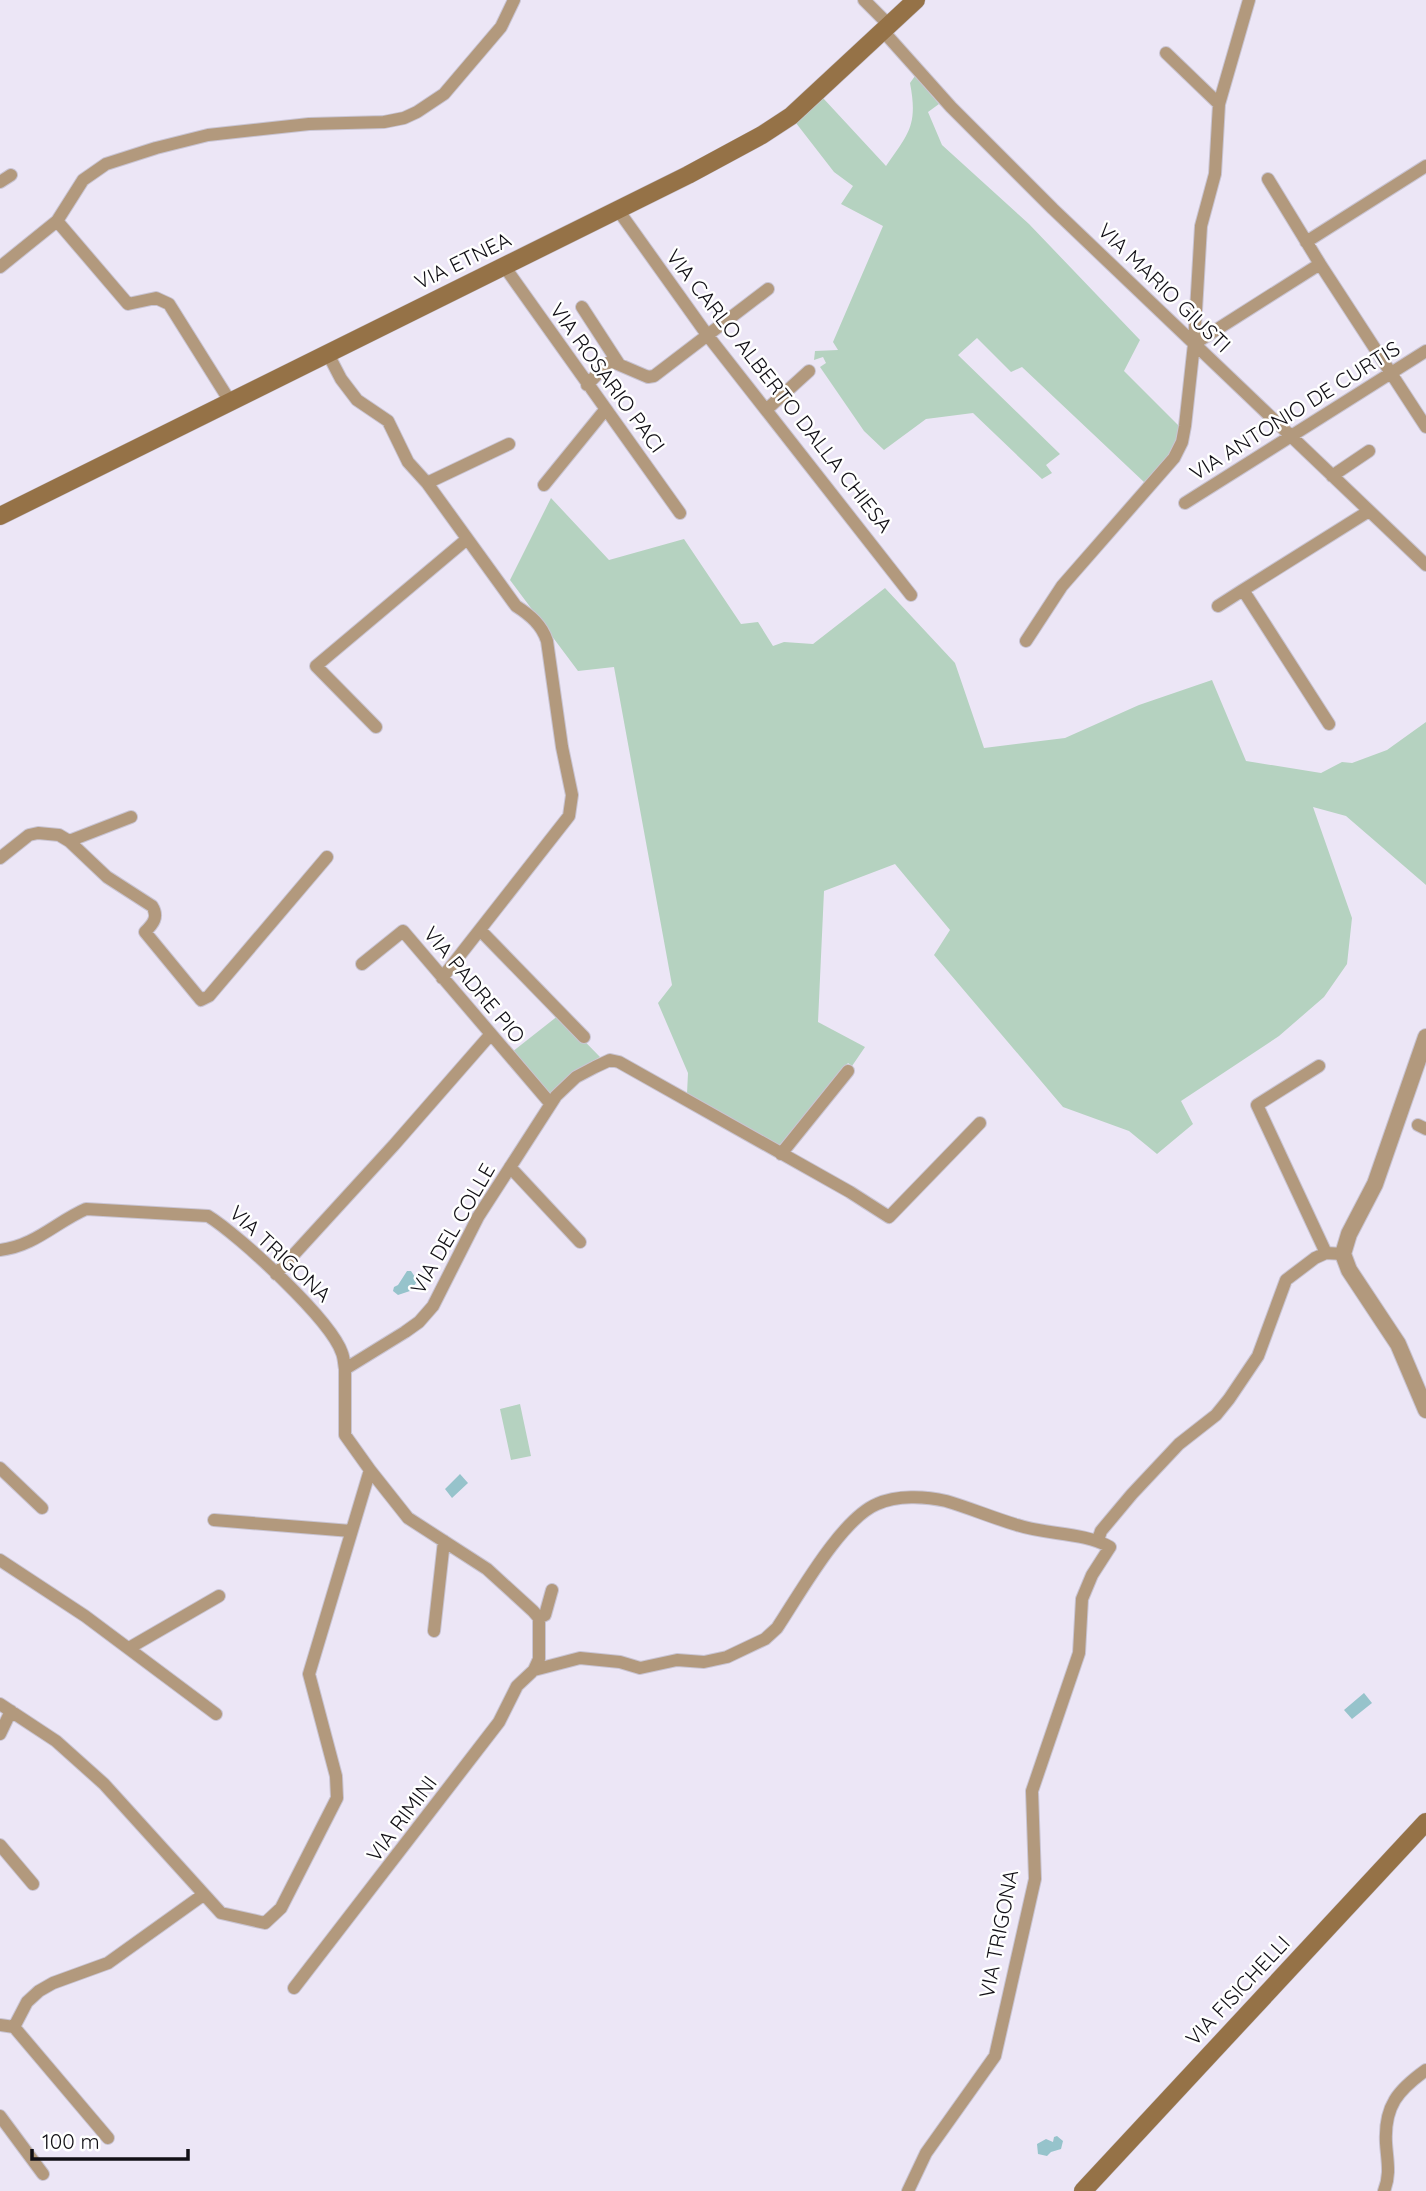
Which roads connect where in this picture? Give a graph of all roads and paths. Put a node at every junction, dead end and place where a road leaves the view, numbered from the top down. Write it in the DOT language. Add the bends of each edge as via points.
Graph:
graph roads {
  1 [pos="514,0"];
  2 [pos="916,0"];
  3 [pos="1249,0"];
  4 [pos="867,1"];
  5 [pos="886,28"];
  6 [pos="1166,53"];
  7 [pos="1219,104"];
  8 [pos="1426,166"];
  9 [pos="1268,179"];
  10 [pos="618,210"];
  11 [pos="57,221"];
  12 [pos="1307,242"];
  13 [pos="1320,264"];
  14 [pos="503,266"];
  15 [pos="0,267"];
  16 [pos="768,289"];
  17 [pos="582,307"];
  18 [pos="708,336"];
  19 [pos="1194,344"];
  20 [pos="1426,351"];
  21 [pos="328,354"];
  22 [pos="619,364"];
  23 [pos="809,371"];
  24 [pos="1392,373"];
  25 [pos="587,385"];
  26 [pos="230,403"];
  27 [pos="605,410"];
  28 [pos="766,410"];
  29 [pos="1426,428"];
  30 [pos="1291,436"];
  31 [pos="509,444"];
  32 [pos="1370,451"];
  33 [pos="1332,476"];
  34 [pos="427,483"];
  35 [pos="544,485"];
  36 [pos="1185,503"];
  37 [pos="1369,511"];
  38 [pos="680,513"];
  39 [pos="0,516"];
  40 [pos="467,539"];
  41 [pos="1426,565"];
  42 [pos="1243,590"];
  43 [pos="911,595"];
  44 [pos="1218,606"];
  45 [pos="1026,641"];
  46 [pos="1329,724"];
  47 [pos="376,727"];
  48 [pos="131,817"];
  49 [pos="69,841"];
  50 [pos="327,857"];
  51 [pos="0,858"];
  52 [pos="480,930"];
  53 [pos="362,964"];
  54 [pos="442,978"];
  55 [pos="491,1034"];
  56 [pos="584,1037"];
  57 [pos="1426,1037"];
  58 [pos="1319,1066"];
  59 [pos="848,1070"];
  60 [pos="550,1103"];
  61 [pos="980,1123"];
  62 [pos="781,1154"];
  63 [pos="510,1167"];
  64 [pos="580,1242"];
  65 [pos="0,1250"];
  66 [pos="1334,1254"];
  67 [pos="276,1274"];
  68 [pos="345,1369"];
  69 [pos="1426,1410"];
  70 [pos="0,1468"];
  71 [pos="370,1470"];
  72 [pos="42,1508"];
  73 [pos="214,1520"];
  74 [pos="351,1531"];
  75 [pos="444,1541"];
  76 [pos="1098,1541"];
  77 [pos="0,1560"];
  78 [pos="552,1590"];
  79 [pos="219,1596"];
  80 [pos="539,1618"];
  81 [pos="434,1631"];
  82 [pos="129,1648"];
  83 [pos="534,1670"];
  84 [pos="6,1708"];
  85 [pos="211,1710"];
  86 [pos="0,1734"];
  87 [pos="1426,1822"];
  88 [pos="0,1845"];
  89 [pos="33,1884"];
  90 [pos="203,1895"];
  91 [pos="294,1988"];
  92 [pos="0,2025"];
  93 [pos="14,2027"];
  94 [pos="1426,2070"];
  95 [pos="0,2116"];
  96 [pos="108,2138"];
  97 [pos="43,2174"];
  98 [pos="908,2191"];
  99 [pos="1083,2191"];
  100 [pos="1384,2191"];
  1 -- 11 [label="street" via="501,27 444,94 417,112 384,122 309,124 208,135 135,154 86,177"];
  2 -- 5 [label="main road, VIA ETNEA"];
  3 -- 7 [label="street"];
  4 -- 5 [label="street, VIA MARIO GIUSTI"];
  5 -- 10 [label="main road, VIA ETNEA" via="791,116"];
  5 -- 19 [label="street, VIA MARIO GIUSTI" via="951,107"];
  6 -- 7 [label="street"];
  7 -- 19 [label="street" via="1215,174 1201,226"];
  8 -- 12 [label="street"];
  9 -- 12 [label="street"];
  10 -- 14 [label="main road, VIA ETNEA"];
  10 -- 18 [label="street, VIA CARLO ALBERTO DALLA CHIESA"];
  11 -- 15 [label="street"];
  11 -- 26 [label="street" via="128,304 156,298 169,304"];
  12 -- 13 [label="street"];
  13 -- 19 [label="street"];
  13 -- 24 [label="street"];
  14 -- 21 [label="main road, VIA ETNEA"];
  14 -- 25 [label="street, VIA ROSARIO PACI"];
  16 -- 18 [label="street"];
  17 -- 22 [label="street"];
  18 -- 22 [label="street" via="654,376"];
  18 -- 28 [label="street, VIA CARLO ALBERTO DALLA CHIESA"];
  19 -- 30 [label="street, VIA MARIO GIUSTI"];
  19 -- 45 [label="street" via="1185,426 1174,458 1062,586"];
  20 -- 24 [label="street, VIA ANTONIO DE CURTIS"];
  21 -- 26 [label="main road, VIA ETNEA"];
  21 -- 34 [label="street" via="357,400 388,421 408,462"];
  22 -- 25 [label="street" via="608,363"];
  23 -- 28 [label="street"];
  24 -- 29 [label="street"];
  24 -- 30 [label="street, VIA ANTONIO DE CURTIS"];
  25 -- 27 [label="street, VIA ROSARIO PACI"];
  26 -- 39 [label="main road, VIA ETNEA"];
  27 -- 35 [label="street"];
  27 -- 38 [label="street, VIA ROSARIO PACI"];
  28 -- 43 [label="street, VIA CARLO ALBERTO DALLA CHIESA"];
  30 -- 33 [label="street, VIA MARIO GIUSTI"];
  30 -- 36 [label="street, VIA ANTONIO DE CURTIS"];
  31 -- 34 [label="street"];
  32 -- 33 [label="street"];
  33 -- 37 [label="street, VIA MARIO GIUSTI"];
  34 -- 40 [label="street"];
  37 -- 41 [label="street, VIA MARIO GIUSTI"];
  37 -- 42 [label="street"];
  40 -- 47 [label="street" via="316,666"];
  40 -- 52 [label="street" via="516,606 544,633 572,795 569,816"];
  42 -- 44 [label="street"];
  42 -- 46 [label="street"];
  48 -- 49 [label="street"];
  49 -- 50 [label="street" via="107,877 152,906 155,920 145,932 201,1000"];
  49 -- 51 [label="street" via="48,834 29,835"];
  52 -- 54 [label="street"];
  52 -- 56 [label="street"];
  53 -- 54 [label="street, VIA PADRE PIO" via="403,932"];
  54 -- 55 [label="street, VIA PADRE PIO"];
  55 -- 60 [label="street, VIA PADRE PIO"];
  55 -- 67 [label="street"];
  57 -- 66 [label="street" via="1375,1184"];
  58 -- 66 [label="street" via="1257,1105"];
  59 -- 62 [label="street"];
  60 -- 62 [label="street, VIA DEL COLLE" via="576,1077 610,1060"];
  60 -- 63 [label="street, VIA DEL COLLE"];
  61 -- 62 [label="street, VIA DEL COLLE" via="888,1217"];
  63 -- 64 [label="street"];
  63 -- 68 [label="street, VIA DEL COLLE" via="478,1217 433,1306 419,1322"];
  65 -- 67 [label="street, VIA TRIGONA" via="36,1240 86,1209 196,1214 222,1225"];
  66 -- 69 [label="street" via="1398,1344"];
  66 -- 76 [label="street" via="1315,1258 1286,1280 1258,1356 1229,1399 1132,1494"];
  67 -- 68 [label="street, VIA TRIGONA" via="334,1339"];
  68 -- 71 [label="street" via="345,1434"];
  70 -- 72 [label="street"];
  71 -- 74 [label="street"];
  71 -- 75 [label="street" via="408,1518"];
  73 -- 74 [label="street"];
  74 -- 90 [label="street" via="309,1674 336,1776 337,1798 276,1915 265,1923 221,1913"];
  75 -- 80 [label="street" via="493,1574"];
  75 -- 81 [label="street"];
  76 -- 83 [label="street" via="1037,1532 945,1501 895,1499 862,1513 842,1533 765,1639 704,1662 677,1660 640,1668 580,1658"];
  76 -- 98 [label="street, VIA TRIGONA" via="1110,1547 1082,1599 1079,1653 1032,1791 1035,1879 995,2056 926,2153"];
  77 -- 82 [label="street"];
  78 -- 80 [label="street" via="545,1615"];
  79 -- 82 [label="street"];
  80 -- 83 [label="street" via="540,1649"];
  82 -- 85 [label="street"];
  83 -- 91 [label="street, VIA RIMINI" via="517,1686 499,1722"];
  84 -- 86 [label="street"];
  84 -- 90 [label="street" via="56,1741 104,1784"];
  87 -- 99 [label="main road, VIA FISICHELLI"];
  88 -- 89 [label="street"];
  90 -- 93 [label="street" via="108,1963 39,1991 27,2002"];
  92 -- 93 [label="street"];
  93 -- 96 [label="street"];
  94 -- 100 [label="street" via="1399,2091 1390,2111"];
  95 -- 97 [label="street"];
}
